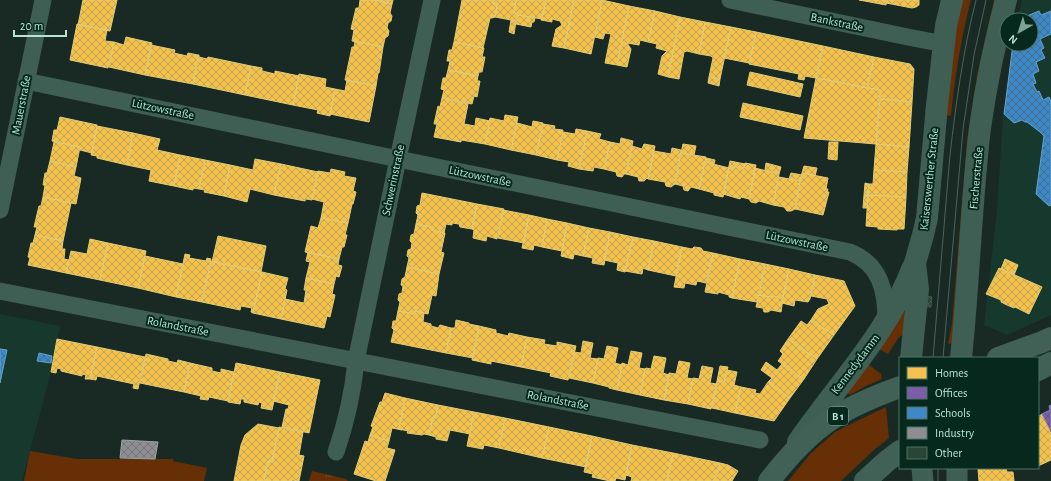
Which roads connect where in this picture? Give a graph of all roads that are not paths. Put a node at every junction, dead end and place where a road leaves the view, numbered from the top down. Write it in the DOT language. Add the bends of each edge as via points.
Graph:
graph roads {
  1 [pos="43,0"];
  2 [pos="432,0"];
  3 [pos="730,0"];
  4 [pos="952,0"];
  5 [pos="1006,0"];
  6 [pos="944,44"];
  7 [pos="26,81"];
  8 [pos="398,159"];
  9 [pos="0,210"];
  10 [pos="915,263"];
  11 [pos="0,291"];
  12 [pos="886,322"];
  13 [pos="1051,338"];
  14 [pos="911,357"];
  15 [pos="961,357"];
  16 [pos="1001,357"];
  17 [pos="356,361"];
  18 [pos="1051,363"];
  19 [pos="1039,369"];
  20 [pos="899,387"];
  21 [pos="760,440"];
  22 [pos="336,452"];
  23 [pos="899,452"];
  24 [pos="786,460"];
  25 [pos="922,469"];
  26 [pos="957,469"];
  27 [pos="769,481"];
  28 [pos="865,481"];
  29 [pos="923,481"];
  30 [pos="957,481"];
  1 -- 7 [label="street, Mauerstraße"];
  2 -- 8 [label="street, Schwerinstraße"];
  3 -- 6 [label="street, Bankstraße"];
  4 -- 6 [label="main road, Kaiserswerther Straße"];
  5 -- 15 [label="main road, Fischerstraße" via="996,35 980,128"];
  6 -- 10 [label="main road, Kaiserswerther Straße" via="926,218"];
  7 -- 8 [label="street, Lützowstraße"];
  7 -- 9 [label="street, Mauerstraße"];
  8 -- 12 [label="street, Lützowstraße" via="850,252 868,263 879,278 884,296"];
  8 -- 17 [label="street, Schwerinstraße"];
  10 -- 12 [label="main road, Kennedydamm / B 1"];
  10 -- 14 [label="main road, Kaiserswerther Straße" via="918,289"];
  11 -- 17 [label="street, Rolandstraße"];
  12 -- 24 [label="main road, Kennedydamm / B 1"];
  13 -- 16 [label="main road"];
  17 -- 21 [label="street, Rolandstraße"];
  17 -- 22 [label="street" via="352,389"];
  18 -- 19 [label="main road"];
  20 -- 24 [label="main road, Kennedydamm / B 1" via="835,417 818,429"];
  23 -- 28 [label="main road"];
  24 -- 27 [label="main road, Kennedydamm / B 1"];
  25 -- 29 [label="street"];
  26 -- 30 [label="street"];
}
